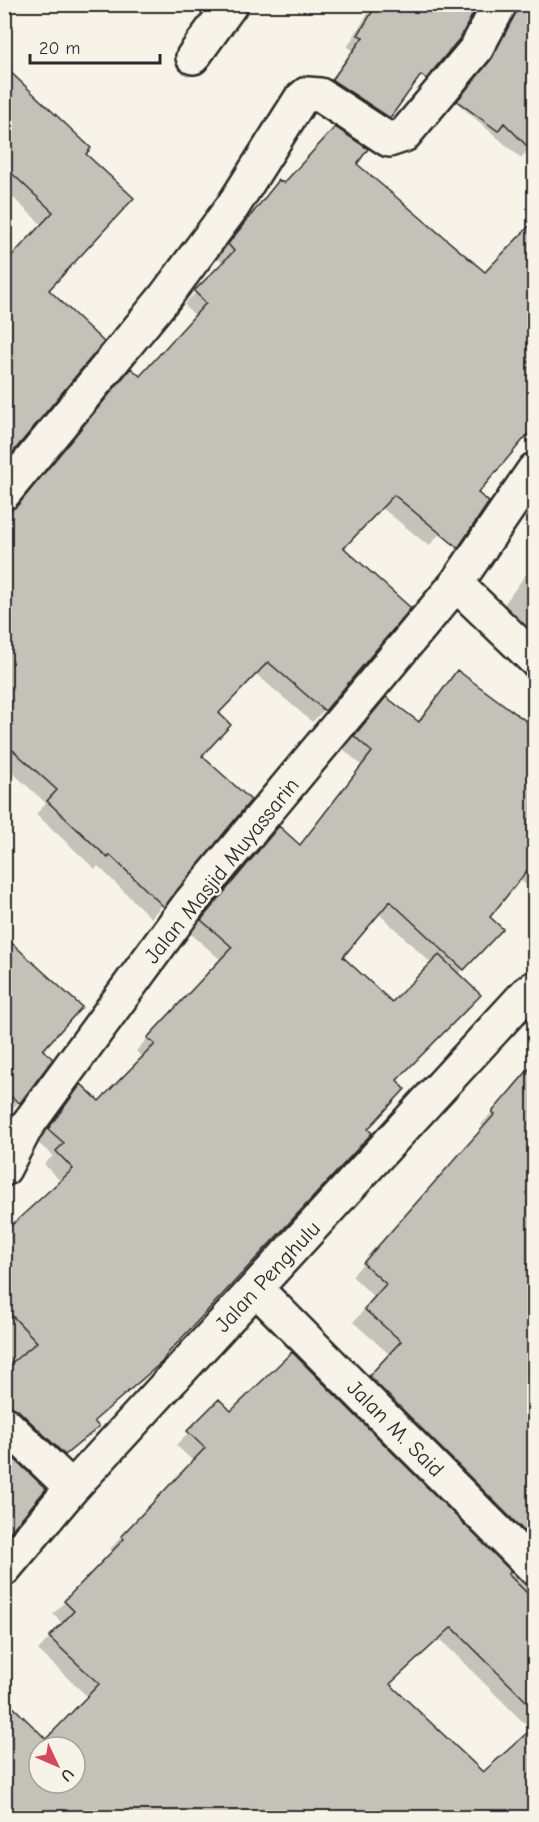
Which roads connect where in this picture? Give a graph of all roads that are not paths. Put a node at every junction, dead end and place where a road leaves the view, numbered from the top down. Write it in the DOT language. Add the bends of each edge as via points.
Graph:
graph roads {
  1 [pos="231,4"];
  2 [pos="500,4"];
  3 [pos="193,57"];
  4 [pos="534,470"];
  5 [pos="4,493"];
  6 [pos="456,584"];
  7 [pos="534,658"];
  8 [pos="534,988"];
  9 [pos="4,1169"];
  10 [pos="256,1289"];
  11 [pos="4,1423"];
  12 [pos="72,1488"];
  13 [pos="530,1553"];
  14 [pos="4,1569"];
  1 -- 3 [label="street"];
  2 -- 5 [label="street" via="477,49 404,135 388,140 320,95 308,94 300,100 233,206 165,297"];
  4 -- 6 [label="street, Jalan Masjid Muyassarin"];
  6 -- 7 [label="street"];
  6 -- 9 [label="street, Jalan Masjid Muyassarin" via="190,903 26,1127"];
  8 -- 10 [label="street, Jalan Penghulu"];
  10 -- 12 [label="street, Jalan Penghulu"];
  10 -- 13 [label="street, Jalan M. Said"];
  11 -- 12 [label="street"];
  12 -- 14 [label="street, Jalan Penghulu"];
}
